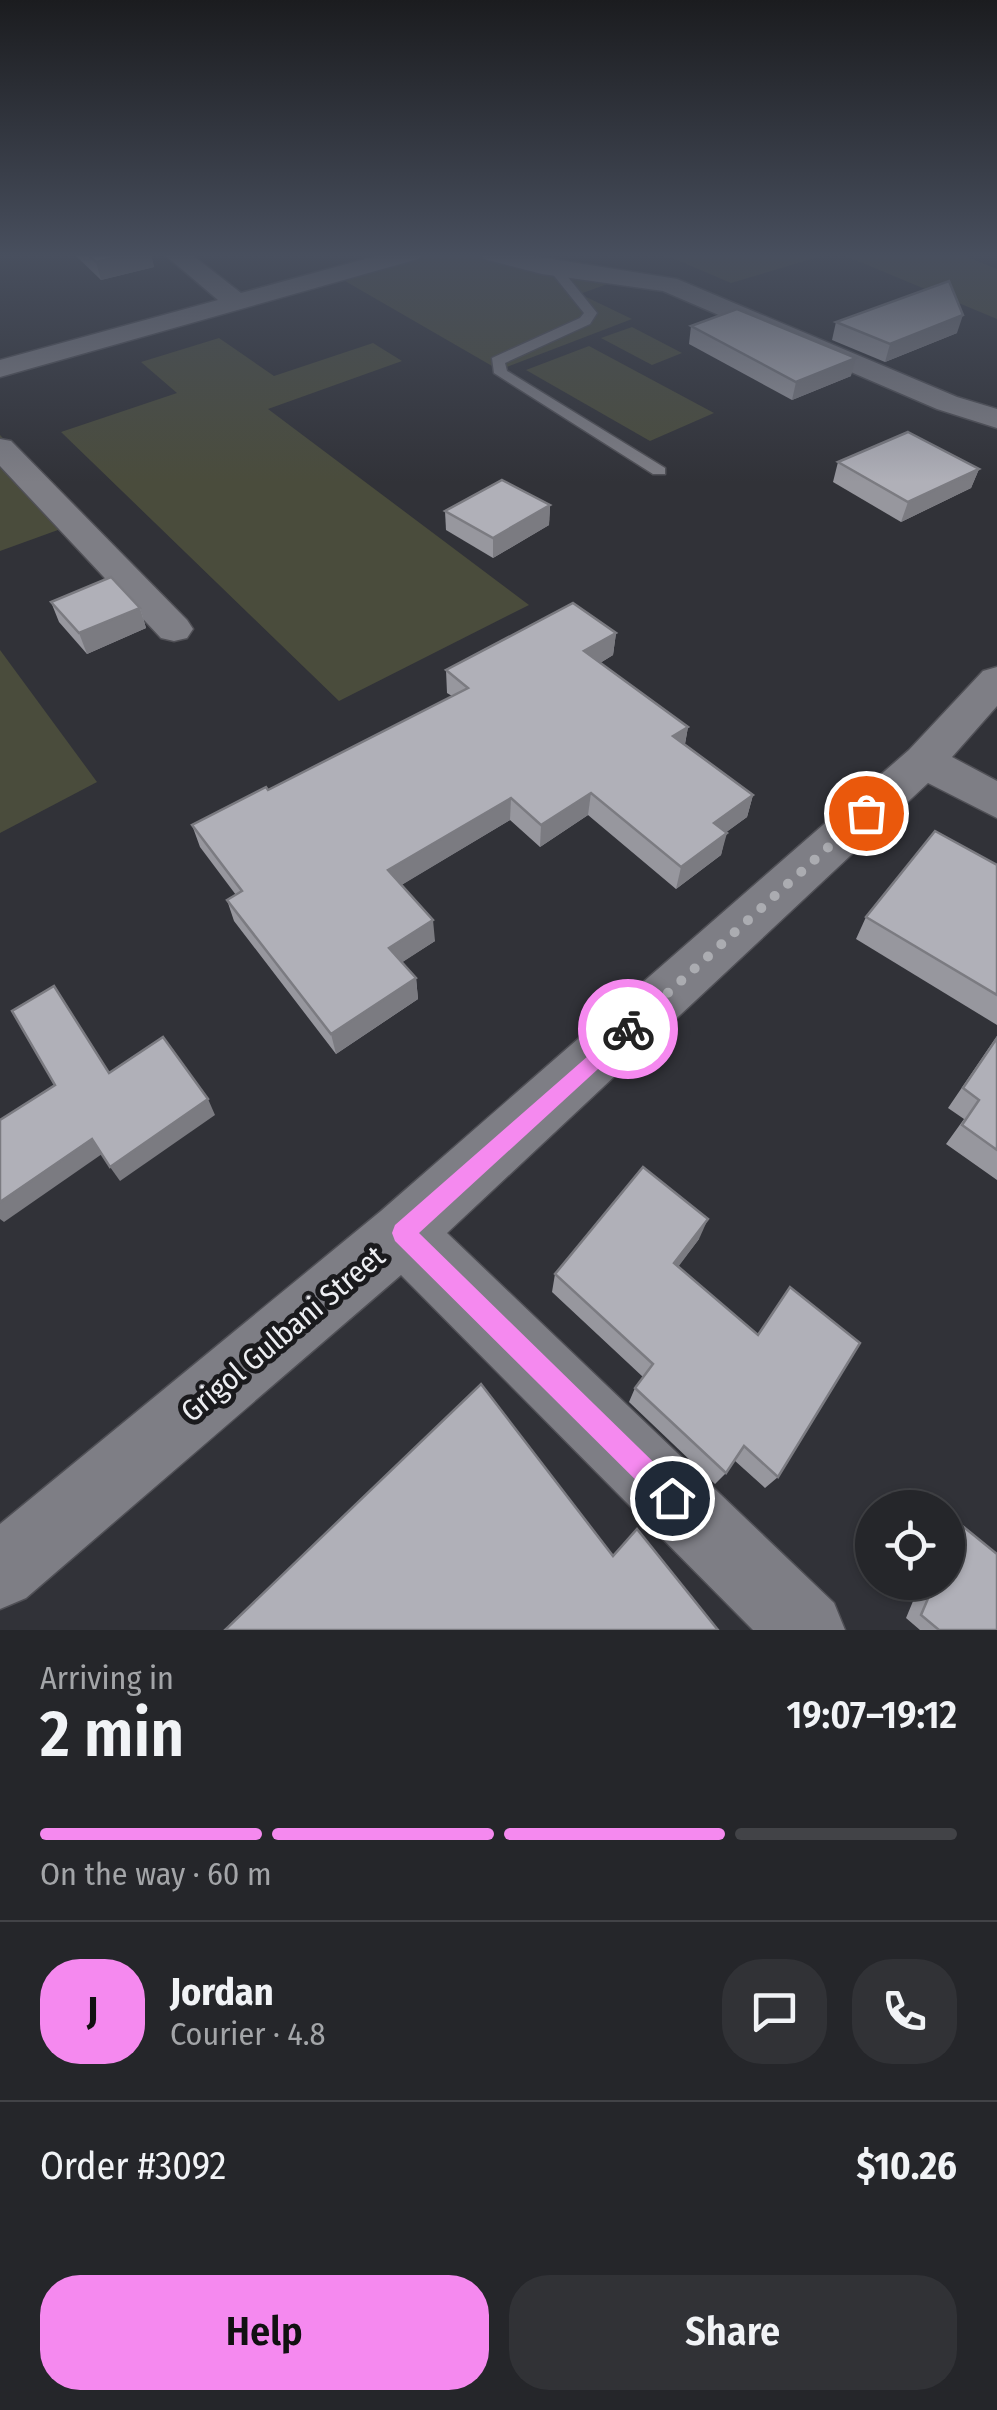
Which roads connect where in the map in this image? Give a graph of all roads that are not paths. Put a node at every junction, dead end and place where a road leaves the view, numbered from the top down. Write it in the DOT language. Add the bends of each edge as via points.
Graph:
graph roads {
  1 [pos="135,330"];
  2 [pos="565,330"];
  3 [pos="775,330"];
  4 [pos="0,369"];
  5 [pos="997,419"];
  6 [pos="0,448"];
  7 [pos="659,471"];
  8 [pos="174,630"];
  9 [pos="997,680"];
  10 [pos="924,761"];
  11 [pos="997,801"];
  12 [pos="403,1233"];
  13 [pos="0,1572"];
  14 [pos="807,1630"];
  1 -- 4 [label="street"];
  2 -- 7 [label="lane" via="497,361 501,373"];
  3 -- 5 [label="street"];
  6 -- 8 [label="street"];
  9 -- 10 [label="street, Grigol Gulbani Street"];
  10 -- 11 [label="street"];
  10 -- 12 [label="street, Grigol Gulbani Street"];
  12 -- 13 [label="street, Grigol Gulbani Street"];
  12 -- 14 [label="street"];
}
